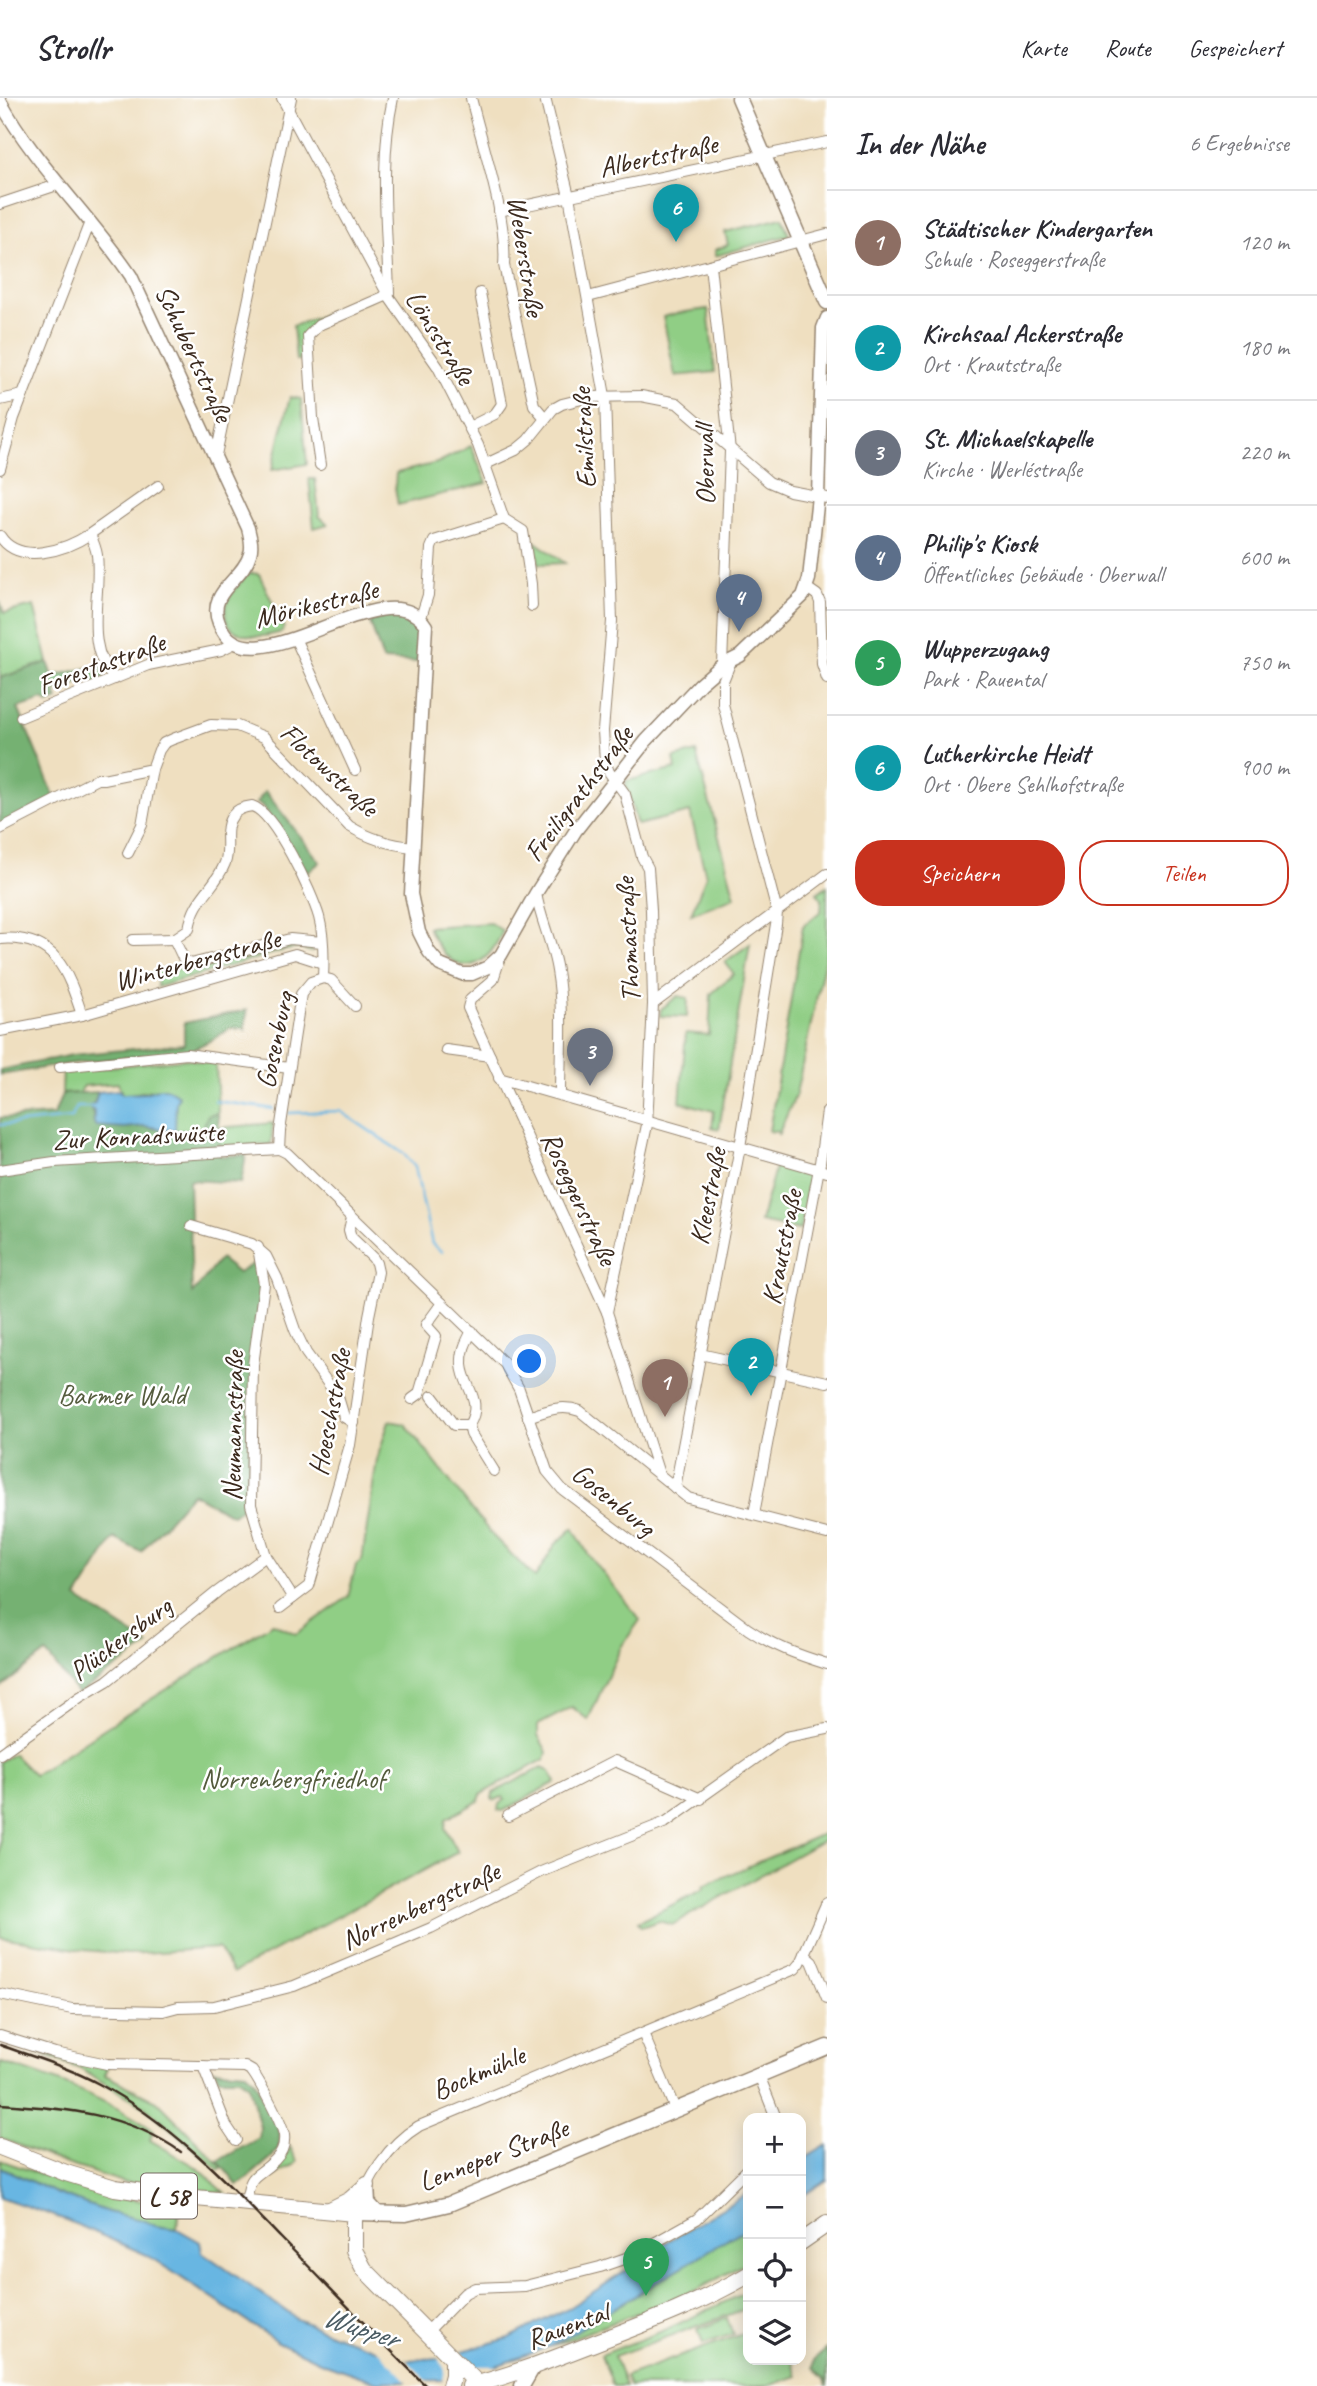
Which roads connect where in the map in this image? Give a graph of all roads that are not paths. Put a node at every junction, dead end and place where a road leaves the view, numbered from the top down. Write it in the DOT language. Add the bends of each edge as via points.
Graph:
graph roads {
  1 [pos="282,98"];
  2 [pos="291,98"];
  3 [pos="393,98"];
  4 [pos="471,98"];
  5 [pos="545,98"];
  6 [pos="739,98"];
  7 [pos="0,101"];
  8 [pos="289,113"];
  9 [pos="827,142"];
  10 [pos="764,156"];
  11 [pos="60,184"];
  12 [pos="569,196"];
  13 [pos="0,204"];
  14 [pos="499,211"];
  15 [pos="90,222"];
  16 [pos="827,234"];
  17 [pos="800,240"];
  18 [pos="710,265"];
  19 [pos="480,293"];
  20 [pos="388,296"];
  21 [pos="588,298"];
  22 [pos="827,302"];
  23 [pos="827,318"];
  24 [pos="23,395"];
  25 [pos="605,396"];
  26 [pos="0,400"];
  27 [pos="545,418"];
  28 [pos="469,427"];
  29 [pos="730,451"];
  30 [pos="216,455"];
  31 [pos="486,464"];
  32 [pos="320,466"];
  33 [pos="0,469"];
  34 [pos="158,486"];
  35 [pos="822,497"];
  36 [pos="503,519"];
  37 [pos="90,534"];
  38 [pos="0,536"];
  39 [pos="807,588"];
  40 [pos="532,606"];
  41 [pos="421,617"];
  42 [pos="295,638"];
  43 [pos="237,642"];
  44 [pos="727,663"];
  45 [pos="115,678"];
  46 [pos="827,680"];
  47 [pos="21,717"];
  48 [pos="152,769"];
  49 [pos="355,770"];
  50 [pos="614,779"];
  51 [pos="0,829"];
  52 [pos="414,847"];
  53 [pos="128,853"];
  54 [pos="827,874"];
  55 [pos="536,892"];
  56 [pos="777,912"];
  57 [pos="0,939"];
  58 [pos="174,939"];
  59 [pos="133,940"];
  60 [pos="322,942"];
  61 [pos="501,955"];
  62 [pos="324,963"];
  63 [pos="323,978"];
  64 [pos="653,1004"];
  65 [pos="355,1006"];
  66 [pos="82,1015"];
  67 [pos="0,1031"];
  68 [pos="446,1050"];
  69 [pos="490,1056"];
  70 [pos="60,1067"];
  71 [pos="289,1068"];
  72 [pos="499,1078"];
  73 [pos="560,1095"];
  74 [pos="827,1111"];
  75 [pos="647,1120"];
  76 [pos="740,1147"];
  77 [pos="279,1149"];
  78 [pos="0,1170"];
  79 [pos="822,1171"];
  80 [pos="352,1217"];
  81 [pos="191,1226"];
  82 [pos="258,1247"];
  83 [pos="442,1303"];
  84 [pos="607,1312"];
  85 [pos="472,1331"];
  86 [pos="700,1354"];
  87 [pos="780,1372"];
  88 [pos="827,1382"];
  89 [pos="432,1396"];
  90 [pos="412,1399"];
  91 [pos="528,1417"];
  92 [pos="354,1423"];
  93 [pos="469,1425"];
  94 [pos="494,1471"];
  95 [pos="659,1474"];
  96 [pos="675,1488"];
  97 [pos="754,1514"];
  98 [pos="827,1535"];
  99 [pos="266,1556"];
  100 [pos="293,1598"];
  101 [pos="280,1608"];
  102 [pos="827,1664"];
  103 [pos="827,1729"];
  104 [pos="0,1754"];
  105 [pos="701,1799"];
  106 [pos="508,1816"];
  107 [pos="827,1902"];
  108 [pos="804,1954"];
  109 [pos="0,1994"];
  110 [pos="827,1998"];
  111 [pos="643,2032"];
  112 [pos="0,2036"];
  113 [pos="827,2046"];
  114 [pos="203,2066"];
  115 [pos="759,2075"];
  116 [pos="675,2109"];
  117 [pos="774,2113"];
  118 [pos="236,2140"];
  119 [pos="0,2147"];
  120 [pos="743,2174"];
  121 [pos="367,2185"];
  122 [pos="246,2203"];
  123 [pos="330,2210"];
  124 [pos="354,2213"];
  125 [pos="378,2214"];
  126 [pos="827,2224"];
  127 [pos="353,2237"];
  128 [pos="805,2239"];
  129 [pos="743,2278"];
  130 [pos="426,2333"];
  131 [pos="447,2354"];
  132 [pos="533,2367"];
  133 [pos="475,2383"];
  134 [pos="450,2385"];
  135 [pos="522,2386"];
  1 -- 8 [label="street, Lönsstraße"];
  2 -- 8 [label="street"];
  3 -- 20 [label="street" via="385,175"];
  4 -- 14 [label="street, Weberstraße"];
  5 -- 12 [label="street, Emilstraße"];
  6 -- 10 [label="main road"];
  7 -- 11 [label="street, Schubertstraße"];
  8 -- 20 [label="street, Lönsstraße"];
  8 -- 30 [label="street"];
  9 -- 10 [label="street, Albertstraße"];
  10 -- 12 [label="street, Albertstraße"];
  10 -- 17 [label="main road"];
  11 -- 13 [label="street"];
  11 -- 15 [label="street, Schubertstraße"];
  12 -- 14 [label="street, Albertstraße"];
  12 -- 21 [label="street, Emilstraße"];
  14 -- 27 [label="street, Weberstraße" via="515,326 534,405"];
  15 -- 24 [label="street"];
  15 -- 30 [label="street, Schubertstraße" via="131,276"];
  16 -- 17 [label="street"];
  17 -- 18 [label="street"];
  17 -- 22 [label="main road"];
  18 -- 21 [label="street"];
  18 -- 29 [label="street, Oberwall"];
  19 -- 28 [label="street" via="502,404 495,414"];
  20 -- 28 [label="street, Lönsstraße" via="438,367"];
  20 -- 32 [label="street" via="319,325 308,336"];
  21 -- 25 [label="street, Emilstraße"];
  23 -- 35 [label="street" via="823,328"];
  24 -- 26 [label="street"];
  24 -- 33 [label="street"];
  25 -- 27 [label="street" via="562,404"];
  25 -- 29 [label="street" via="677,403"];
  25 -- 50 [label="street, Emilstraße" via="612,621 603,731 606,761"];
  27 -- 31 [label="street" via="516,450"];
  28 -- 31 [label="street, Lönsstraße"];
  29 -- 35 [label="street" via="769,482"];
  29 -- 44 [label="street, Oberwall"];
  30 -- 43 [label="street, Schubertstraße" via="251,539 247,561 217,602 221,629"];
  31 -- 36 [label="street, Lönsstraße"];
  34 -- 37 [label="street"];
  35 -- 39 [label="street"];
  36 -- 40 [label="street, Lönsstraße" via="523,531"];
  36 -- 41 [label="street" via="434,541"];
  37 -- 38 [label="street" via="64,548 26,553 16,551"];
  37 -- 45 [label="street" via="98,559 96,640 106,671"];
  39 -- 44 [label="street, Freiligrathstraße" via="797,604"];
  39 -- 46 [label="street" via="820,602 822,664"];
  41 -- 42 [label="street, Mörikestraße" via="403,608 384,607"];
  41 -- 52 [label="street, Freiligrathstraße" via="427,641"];
  42 -- 43 [label="street, Mörikestraße" via="270,645"];
  42 -- 49 [label="street"];
  43 -- 45 [label="street, Forestastraße"];
  44 -- 50 [label="street, Freiligrathstraße" via="680,705"];
  44 -- 56 [label="street, Oberwall" via="723,704"];
  45 -- 47 [label="street, Forestastraße"];
  48 -- 51 [label="street" via="97,779"];
  48 -- 52 [label="street, Flotowstraße" via="164,743 184,733 211,724 244,728 274,745 349,826 376,840"];
  48 -- 53 [label="street, Flotowstraße" via="142,825"];
  50 -- 55 [label="street, Freiligrathstraße"];
  50 -- 64 [label="street, Thomastraße" via="625,794 648,868"];
  52 -- 61 [label="street, Freiligrathstraße" via="413,908 419,932 434,959 455,973 472,974"];
  54 -- 56 [label="street"];
  55 -- 61 [label="street, Freiligrathstraße"];
  55 -- 73 [label="street" via="559,983"];
  56 -- 64 [label="street"];
  56 -- 76 [label="street, Kleestraße"];
  57 -- 66 [label="street, Winterbergstraße" via="33,943 55,957 66,971"];
  58 -- 59 [label="street"];
  58 -- 60 [label="street" via="184,960 191,964 290,939"];
  58 -- 60 [label="street" via="189,929 193,908 224,867 227,827 233,814 252,806 263,812 286,845 320,919"];
  60 -- 62 [label="street"];
  61 -- 69 [label="street, Roseggerstraße" via="493,980 468,1003"];
  62 -- 63 [label="street"];
  62 -- 66 [label="street, Winterbergstraße" via="295,954"];
  63 -- 65 [label="street" via="331,980"];
  63 -- 71 [label="street, Gosenburg" via="311,982 301,994"];
  64 -- 75 [label="street, Thomastraße"];
  66 -- 67 [label="street, Winterbergstraße"];
  68 -- 69 [label="street"];
  69 -- 72 [label="street, Roseggerstraße"];
  70 -- 71 [label="street" via="187,1054"];
  71 -- 77 [label="street, Gosenburg"];
  72 -- 73 [label="street"];
  72 -- 84 [label="street, Roseggerstraße"];
  73 -- 75 [label="street"];
  74 -- 79 [label="street, Krautstraße"];
  75 -- 76 [label="street"];
  75 -- 84 [label="street, Thomastraße"];
  76 -- 79 [label="street"];
  76 -- 86 [label="street, Kleestraße"];
  77 -- 78 [label="street, Zur Konradswüste" via="43,1163"];
  77 -- 80 [label="street, Gosenburg"];
  79 -- 87 [label="street, Krautstraße"];
  80 -- 83 [label="street, Gosenburg"];
  80 -- 92 [label="street, Hoeschstraße" via="351,1237 373,1258 378,1272"];
  81 -- 82 [label="street"];
  82 -- 92 [label="street" via="271,1262 306,1353 338,1397 344,1417"];
  82 -- 99 [label="street, Neumannstraße" via="264,1284 253,1365 251,1482 255,1525"];
  83 -- 85 [label="street, Gosenburg"];
  83 -- 90 [label="street" via="426,1325 436,1336 419,1394"];
  84 -- 95 [label="street, Roseggerstraße"];
  85 -- 91 [label="street, Gosenburg" via="505,1364"];
  85 -- 93 [label="street" via="462,1365 475,1399"];
  86 -- 87 [label="street"];
  86 -- 96 [label="street, Kleestraße"];
  87 -- 88 [label="street"];
  87 -- 97 [label="street, Krautstraße"];
  89 -- 93 [label="street" via="454,1425"];
  91 -- 95 [label="street" via="566,1407 580,1411"];
  91 -- 102 [label="street, Gosenburg" via="547,1471 562,1489 748,1629 793,1654"];
  92 -- 100 [label="street, Hoeschstraße" via="312,1580"];
  93 -- 94 [label="street"];
  95 -- 96 [label="street"];
  96 -- 97 [label="street" via="688,1498"];
  97 -- 98 [label="street"];
  99 -- 100 [label="street, Neumannstraße"];
  99 -- 104 [label="street, Plückersburg" via="107,1681"];
  100 -- 101 [label="street, Hoeschstraße"];
  103 -- 105 [label="street, Norrenbergstraße" via="786,1737"];
  105 -- 106 [label="street" via="615,1761"];
  105 -- 109 [label="street, Norrenbergstraße" via="666,1822 541,1872 431,1928 316,1978 252,1998 140,2012 72,2009"];
  107 -- 108 [label="street, Bockmühle"];
  108 -- 110 [label="street" via="812,1961"];
  108 -- 111 [label="street, Bockmühle" via="795,1969"];
  111 -- 116 [label="street"];
  111 -- 121 [label="street, Bockmühle" via="419,2126 390,2150"];
  112 -- 114 [label="street" via="107,2064"];
  113 -- 115 [label="main road, Lenneper Straße"];
  114 -- 118 [label="street"];
  114 -- 122 [label="street" via="252,2071 284,2133 283,2149 276,2160 249,2182"];
  115 -- 116 [label="main road, Lenneper Straße"];
  115 -- 117 [label="street"];
  116 -- 125 [label="main road, Lenneper Straße" via="449,2204 413,2214"];
  119 -- 122 [label="main road, Lenneper Straße / L 58" via="115,2188"];
  120 -- 130 [label="street" via="697,2219 629,2257 525,2286 475,2288"];
  121 -- 123 [label="main road"];
  121 -- 124 [label="street, Bockmühle"];
  121 -- 125 [label="main road" via="368,2203"];
  122 -- 123 [label="main road, Lenneper Straße / L 58"];
  123 -- 124 [label="main road, Lenneper Straße / L 58"];
  123 -- 127 [label="main road"];
  124 -- 125 [label="main road, Lenneper Straße"];
  124 -- 127 [label="main road, Bockmühle"];
  125 -- 127 [label="main road"];
  126 -- 128 [label="main road"];
  127 -- 130 [label="main road, Bockmühle" via="364,2269"];
  129 -- 132 [label="main road, Rauental" via="668,2315"];
  130 -- 131 [label="main road, Bockmühle"];
  131 -- 133 [label="main road, Bockmühle"];
  131 -- 134 [label="main road" via="453,2375"];
  132 -- 133 [label="main road, Rauental"];
  132 -- 135 [label="main road"];
}
